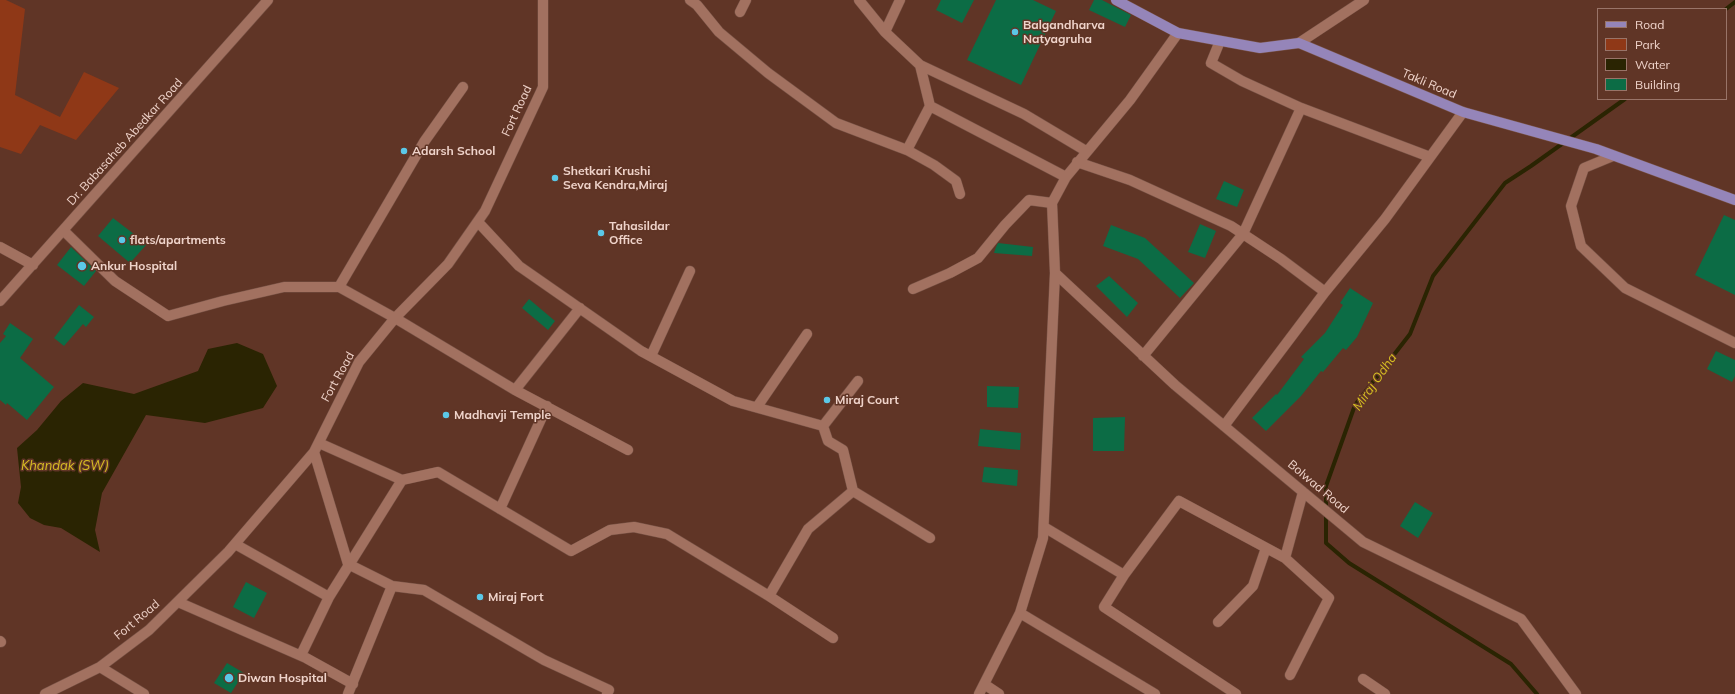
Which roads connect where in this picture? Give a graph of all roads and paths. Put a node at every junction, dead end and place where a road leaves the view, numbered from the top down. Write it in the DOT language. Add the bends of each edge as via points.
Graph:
graph roads {
  1 [pos="268,0"];
  2 [pos="543,0"];
  3 [pos="746,0"];
  4 [pos="859,0"];
  5 [pos="900,0"];
  6 [pos="1116,0"];
  7 [pos="1364,0"];
  8 [pos="696,2"];
  9 [pos="740,12"];
  10 [pos="885,32"];
  11 [pos="1178,33"];
  12 [pos="1220,41"];
  13 [pos="1299,43"];
  14 [pos="920,66"];
  15 [pos="463,87"];
  16 [pos="930,106"];
  17 [pos="1301,108"];
  18 [pos="1463,112"];
  19 [pos="906,150"];
  20 [pos="1086,151"];
  21 [pos="1613,156"];
  22 [pos="1430,157"];
  23 [pos="1077,162"];
  24 [pos="1066,177"];
  25 [pos="960,194"];
  26 [pos="1735,200"];
  27 [pos="1052,203"];
  28 [pos="478,222"];
  29 [pos="64,230"];
  30 [pos="1243,234"];
  31 [pos="0,247"];
  32 [pos="33,265"];
  33 [pos="690,271"];
  34 [pos="1055,273"];
  35 [pos="339,287"];
  36 [pos="913,289"];
  37 [pos="1325,292"];
  38 [pos="0,301"];
  39 [pos="580,308"];
  40 [pos="395,318"];
  41 [pos="807,334"];
  42 [pos="1735,343"];
  43 [pos="651,356"];
  44 [pos="1143,356"];
  45 [pos="858,381"];
  46 [pos="515,390"];
  47 [pos="547,406"];
  48 [pos="757,407"];
  49 [pos="823,426"];
  50 [pos="1224,426"];
  51 [pos="319,443"];
  52 [pos="628,450"];
  53 [pos="314,452"];
  54 [pos="402,480"];
  55 [pos="853,491"];
  56 [pos="1303,492"];
  57 [pos="500,509"];
  58 [pos="1044,527"];
  59 [pos="930,538"];
  60 [pos="235,544"];
  61 [pos="1266,548"];
  62 [pos="1284,558"];
  63 [pos="348,564"];
  64 [pos="1124,575"];
  65 [pos="392,586"];
  66 [pos="769,596"];
  67 [pos="329,597"];
  68 [pos="178,602"];
  69 [pos="1020,613"];
  70 [pos="1218,622"];
  71 [pos="832,638"];
  72 [pos="301,655"];
  73 [pos="100,667"];
  74 [pos="1290,675"];
  75 [pos="1363,679"];
  76 [pos="353,684"];
  77 [pos="984,684"];
  78 [pos="45,694"];
  79 [pos="144,694"];
  80 [pos="348,694"];
  81 [pos="607,694"];
  82 [pos="979,694"];
  83 [pos="999,694"];
  84 [pos="1155,694"];
  85 [pos="1236,694"];
  86 [pos="1385,694"];
  87 [pos="1576,694"];
  1 -- 29 [label="street, Dr. Babasaheb Abedkar Road"];
  2 -- 28 [label="street, Fort Road" via="543,87"];
  3 -- 9 [label="street"];
  4 -- 10 [label="street"];
  5 -- 10 [label="street"];
  6 -- 11 [label="main road"];
  7 -- 13 [label="street"];
  8 -- 19 [label="street" via="719,32 768,73 836,123"];
  10 -- 14 [label="street"];
  11 -- 12 [label="main road"];
  11 -- 20 [label="street" via="1130,100"];
  12 -- 13 [label="main road" via="1260,48"];
  12 -- 17 [label="street" via="1211,63 1242,81"];
  13 -- 18 [label="main road, Takli Road"];
  14 -- 16 [label="street"];
  14 -- 20 [label="street" via="1024,114"];
  15 -- 35 [label="street" via="424,142"];
  16 -- 19 [label="street"];
  16 -- 24 [label="street"];
  17 -- 22 [label="street"];
  17 -- 30 [label="street"];
  18 -- 21 [label="main road, Takli Road"];
  18 -- 22 [label="street"];
  19 -- 25 [label="street" via="934,165 956,181"];
  20 -- 23 [label="street"];
  21 -- 26 [label="main road, Takli Road"];
  21 -- 42 [label="street" via="1584,168 1571,206 1581,246 1625,288"];
  22 -- 37 [label="street" via="1385,219"];
  23 -- 24 [label="street"];
  23 -- 30 [label="street" via="1130,180 1231,226"];
  24 -- 27 [label="street"];
  27 -- 34 [label="street"];
  27 -- 36 [label="street" via="1029,200 978,258"];
  28 -- 39 [label="street" via="519,266"];
  28 -- 40 [label="street, Fort Road" via="448,264"];
  29 -- 32 [label="street, Dr. Babasaheb Abedkar Road"];
  29 -- 35 [label="street" via="114,281 168,316 284,287"];
  30 -- 37 [label="street"];
  30 -- 44 [label="street"];
  31 -- 32 [label="street"];
  32 -- 38 [label="street, Dr. Babasaheb Abedkar Road"];
  33 -- 43 [label="street"];
  34 -- 44 [label="street, Bolwad Road"];
  34 -- 58 [label="street"];
  35 -- 40 [label="street"];
  37 -- 50 [label="street"];
  39 -- 43 [label="street"];
  39 -- 46 [label="street"];
  40 -- 46 [label="street"];
  40 -- 51 [label="street, Fort Road" via="359,362"];
  41 -- 48 [label="street"];
  43 -- 48 [label="street" via="733,402"];
  44 -- 50 [label="street, Bolwad Road"];
  45 -- 49 [label="street"];
  46 -- 47 [label="street"];
  47 -- 52 [label="street"];
  47 -- 57 [label="street"];
  48 -- 49 [label="street"];
  49 -- 55 [label="street" via="828,441 843,450"];
  50 -- 56 [label="street, Bolwad Road"];
  51 -- 53 [label="street, Fort Road"];
  51 -- 54 [label="street"];
  53 -- 60 [label="street, Fort Road"];
  53 -- 63 [label="street"];
  54 -- 57 [label="street" via="438,472"];
  54 -- 63 [label="street"];
  55 -- 59 [label="street"];
  55 -- 66 [label="street" via="808,530"];
  56 -- 62 [label="street"];
  56 -- 87 [label="street, Bolwad Road" via="1363,542 1522,619"];
  57 -- 66 [label="street" via="571,551 610,530 634,527 667,534"];
  58 -- 64 [label="street"];
  58 -- 69 [label="street"];
  60 -- 67 [label="street"];
  60 -- 68 [label="street, Fort Road"];
  61 -- 62 [label="street"];
  61 -- 64 [label="street" via="1179,501"];
  61 -- 70 [label="street" via="1253,586"];
  62 -- 74 [label="street" via="1329,598"];
  63 -- 65 [label="street"];
  63 -- 67 [label="street"];
  64 -- 85 [label="street" via="1104,607"];
  65 -- 76 [label="street"];
  65 -- 81 [label="street" via="424,590 544,660 609,690"];
  66 -- 71 [label="street"];
  67 -- 72 [label="street"];
  68 -- 72 [label="street"];
  68 -- 73 [label="street, Fort Road" via="149,630"];
  69 -- 77 [label="street"];
  69 -- 84 [label="street"];
  72 -- 76 [label="street"];
  73 -- 78 [label="street, Fort Road"];
  73 -- 79 [label="street"];
  75 -- 86 [label="street"];
  76 -- 80 [label="street"];
  77 -- 82 [label="street"];
  77 -- 83 [label="street"];
}
